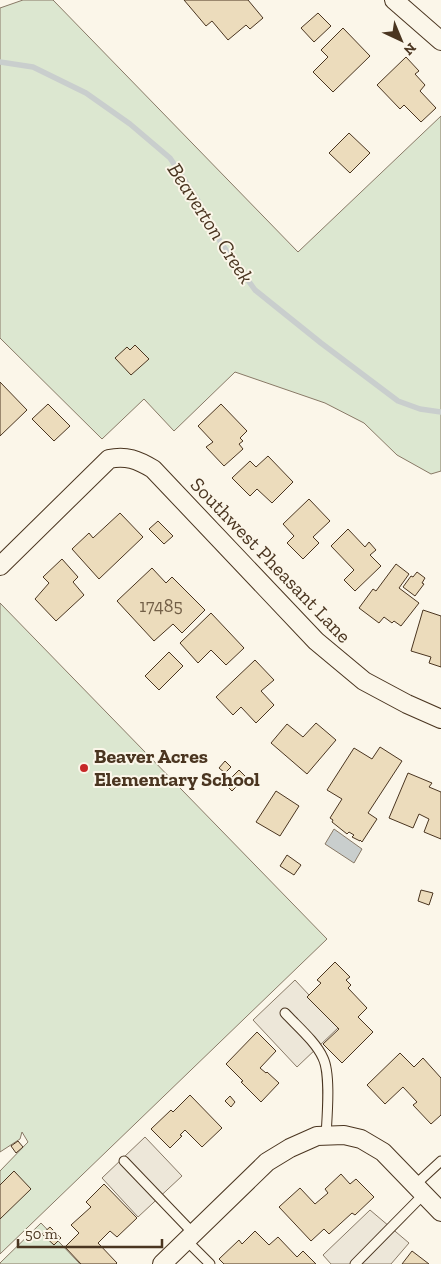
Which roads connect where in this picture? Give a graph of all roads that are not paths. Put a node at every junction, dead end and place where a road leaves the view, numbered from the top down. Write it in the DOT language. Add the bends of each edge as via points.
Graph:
graph roads {
  1 [pos="394,0"];
  2 [pos="441,41"];
  3 [pos="0,566"];
  4 [pos="441,718"];
  5 [pos="285,1013"];
  6 [pos="326,1136"];
  7 [pos="124,1161"];
  8 [pos="441,1162"];
  9 [pos="419,1189"];
  10 [pos="441,1212"];
  11 [pos="189,1236"];
  12 [pos="162,1264"];
  13 [pos="210,1264"];
  14 [pos="355,1264"];
  1 -- 2 [label="street"];
  3 -- 4 [label="street, Southwest Pheasant Lane" via="109,459 126,457 140,461 153,469 330,653 364,681"];
  5 -- 6 [label="lane" via="323,1058"];
  6 -- 9 [label="street" via="344,1135 361,1139 383,1152"];
  6 -- 11 [label="street" via="317,1136 267,1162"];
  7 -- 11 [label="lane"];
  8 -- 9 [label="lane"];
  9 -- 10 [label="street"];
  9 -- 14 [label="lane"];
  11 -- 12 [label="street"];
  11 -- 13 [label="lane"];
}
